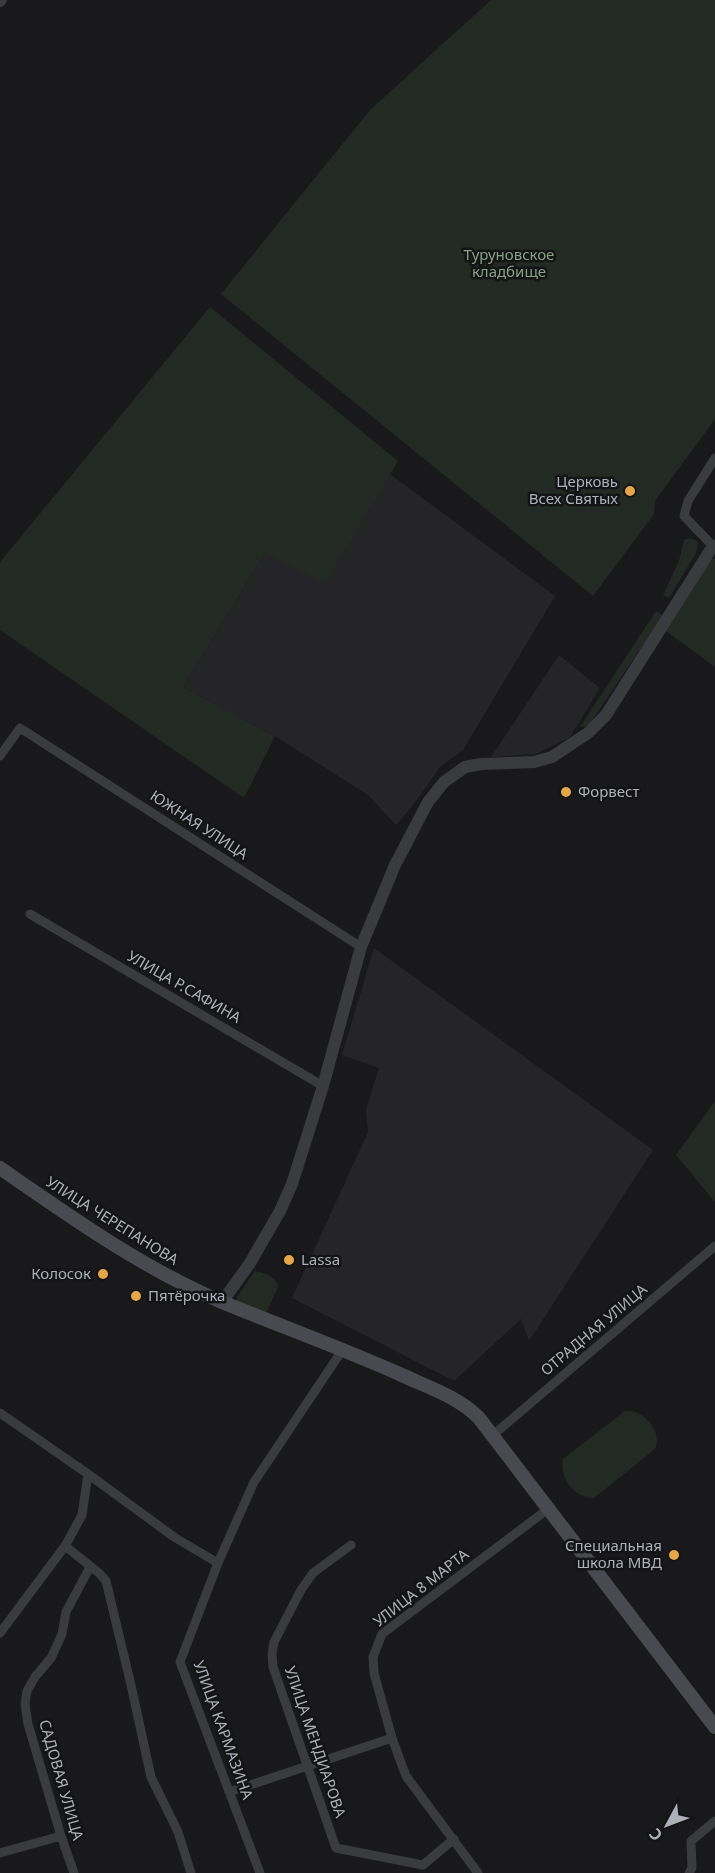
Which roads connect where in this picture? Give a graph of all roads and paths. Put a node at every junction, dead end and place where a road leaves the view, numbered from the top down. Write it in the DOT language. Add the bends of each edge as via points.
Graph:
graph roads {
  1 [pos="715,458"];
  2 [pos="714,547"];
  3 [pos="0,756"];
  4 [pos="30,914"];
  5 [pos="361,947"];
  6 [pos="323,1086"];
  7 [pos="0,1168"];
  8 [pos="715,1246"];
  9 [pos="222,1302"];
  10 [pos="344,1349"];
  11 [pos="0,1413"];
  12 [pos="492,1436"];
  13 [pos="88,1474"];
  14 [pos="548,1509"];
  15 [pos="351,1545"];
  16 [pos="65,1546"];
  17 [pos="218,1563"];
  18 [pos="90,1567"];
  19 [pos="0,1633"];
  20 [pos="715,1727"];
  21 [pos="392,1738"];
  22 [pos="307,1766"];
  23 [pos="229,1792"];
  24 [pos="715,1821"];
  25 [pos="61,1836"];
  26 [pos="454,1839"];
  27 [pos="0,1853"];
  28 [pos="74,1873"];
  29 [pos="191,1873"];
  30 [pos="260,1873"];
  31 [pos="478,1873"];
  32 [pos="689,1873"];
  1 -- 2 [label="street" via="688,501 684,516"];
  2 -- 5 [label="street" via="606,715 588,734 552,757 465,767 444,782 428,802 395,865"];
  3 -- 5 [label="street, ЮЖНАЯ УЛИЦА" via="20,728"];
  4 -- 6 [label="street, УЛИЦА Р.САФИНА"];
  5 -- 6 [label="street"];
  6 -- 9 [label="street" via="298,1168 280,1211"];
  7 -- 9 [label="main road, УЛИЦА ЧЕРЕПАНОВА" via="137,1259"];
  8 -- 12 [label="street, ОТРАДНАЯ УЛИЦА"];
  9 -- 10 [label="main road, УЛИЦА ЧЕРЕПАНОВА"];
  10 -- 12 [label="main road, УЛИЦА ЧЕРЕПАНОВА" via="457,1400 472,1411"];
  10 -- 17 [label="street" via="254,1482"];
  11 -- 13 [label="street"];
  12 -- 14 [label="main road, УЛИЦА ЧЕРЕПАНОВА"];
  13 -- 16 [label="street" via="82,1515"];
  13 -- 17 [label="street" via="174,1537"];
  14 -- 20 [label="main road, УЛИЦА ЧЕРЕПАНОВА"];
  14 -- 21 [label="street, УЛИЦА 8 МАРТА" via="382,1634 373,1657 374,1674"];
  15 -- 22 [label="street, УЛИЦА МЕНДИАРОВА" via="314,1573 274,1642 273,1667"];
  16 -- 18 [label="street"];
  16 -- 19 [label="street"];
  17 -- 23 [label="street, УЛИЦА КАРМАЗИНА" via="180,1662"];
  18 -- 25 [label="street, САДОВАЯ УЛИЦА" via="66,1612 62,1634 51,1658 27,1691 25,1704"];
  18 -- 29 [label="street" via="106,1581 151,1777"];
  21 -- 22 [label="street"];
  21 -- 26 [label="street, УЛИЦА 8 МАРТА" via="406,1776"];
  22 -- 23 [label="street"];
  22 -- 26 [label="street, УЛИЦА МЕНДИАРОВА" via="336,1848 423,1865"];
  23 -- 30 [label="street, УЛИЦА КАРМАЗИНА"];
  24 -- 32 [label="street" via="691,1840"];
  25 -- 27 [label="street"];
  25 -- 28 [label="street, САДОВАЯ УЛИЦА"];
  26 -- 31 [label="street, УЛИЦА 8 МАРТА"];
}
